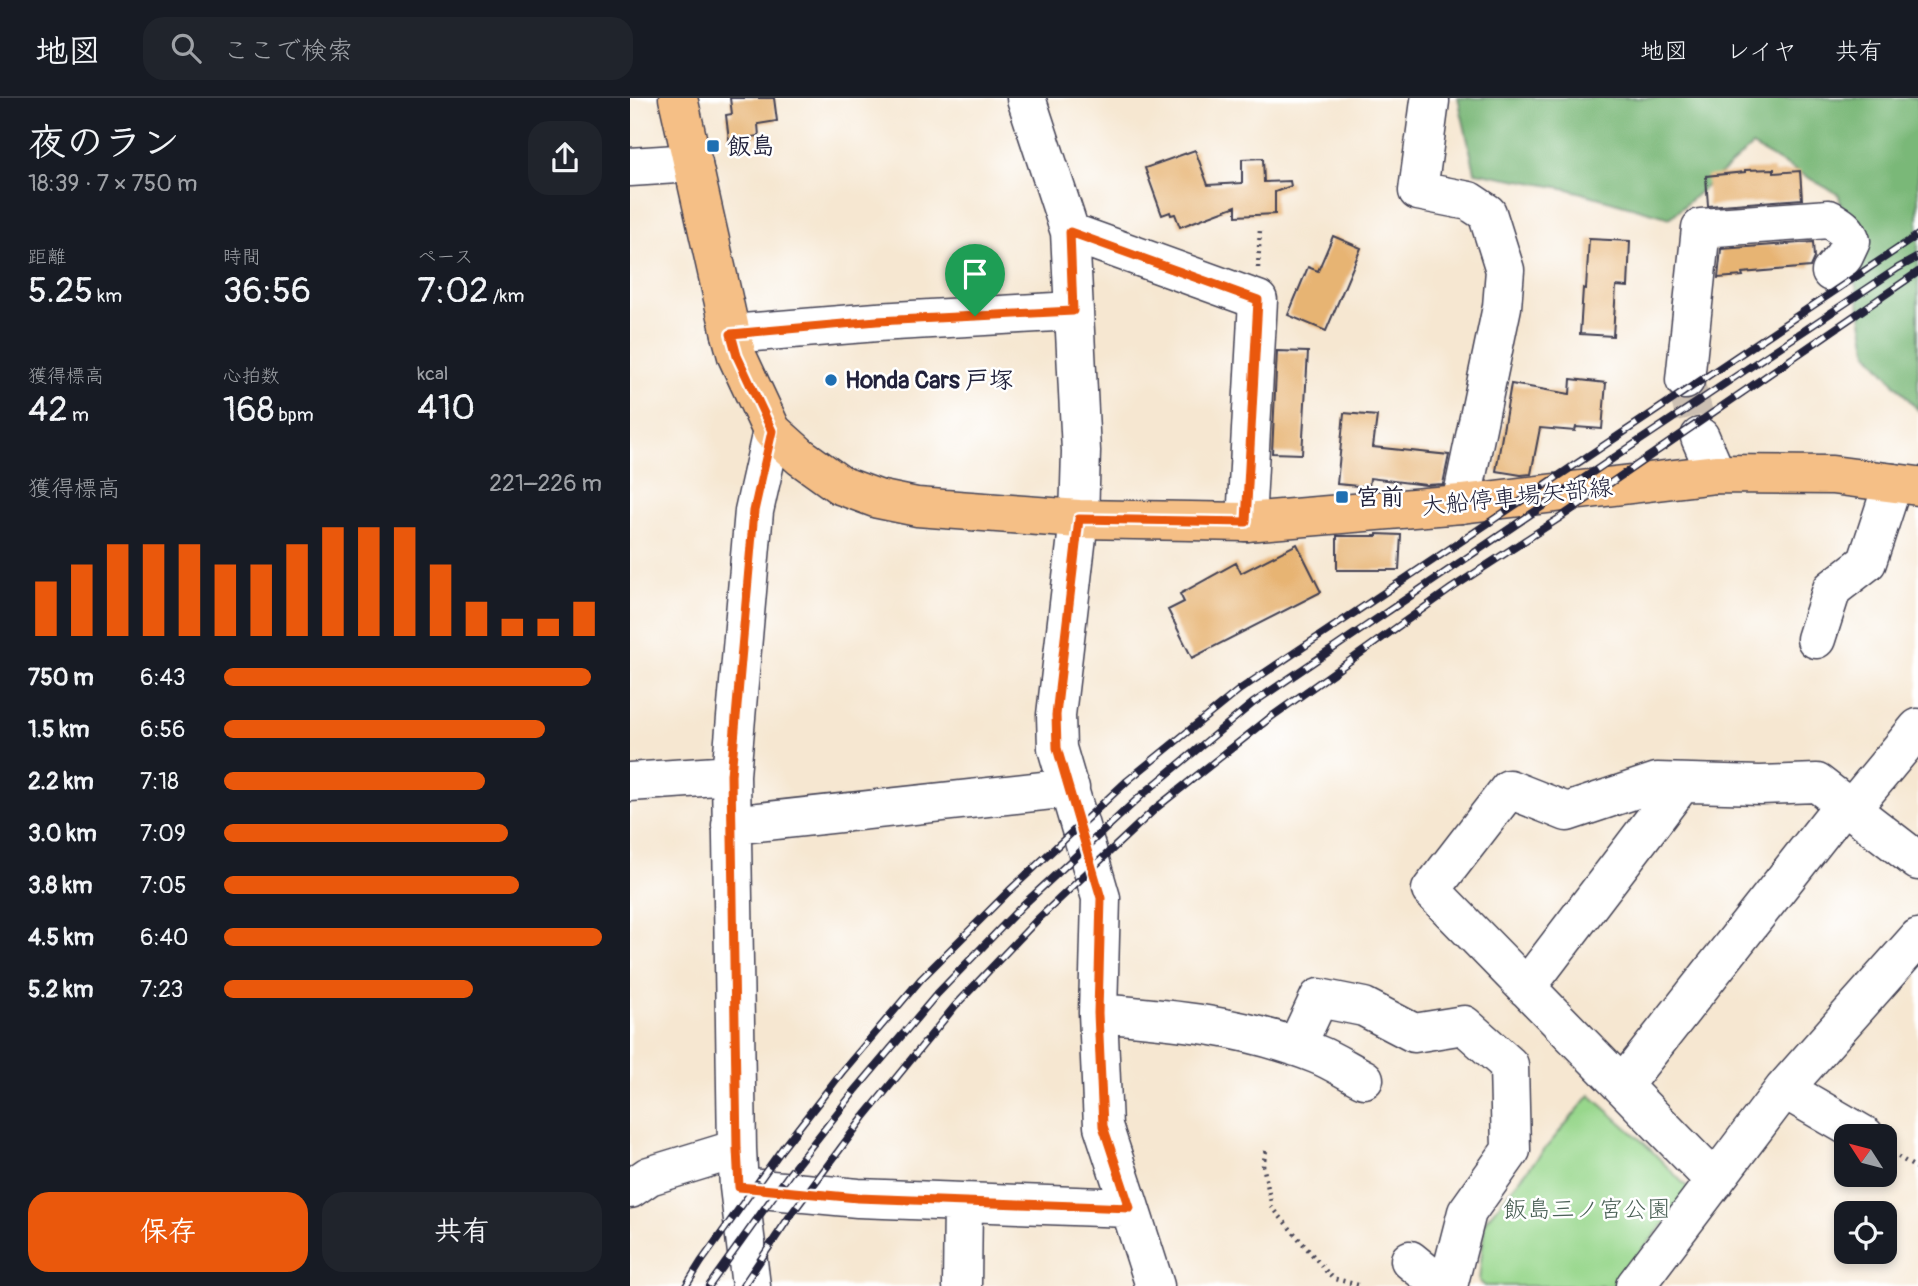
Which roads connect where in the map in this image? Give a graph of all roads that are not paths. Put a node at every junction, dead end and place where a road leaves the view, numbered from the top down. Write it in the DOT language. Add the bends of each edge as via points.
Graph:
graph roads {
  1 [pos="678,98"];
  2 [pos="1026,98"];
  3 [pos="1430,101"];
  4 [pos="693,163"];
  5 [pos="630,167"];
  6 [pos="1070,232"];
  7 [pos="1831,272"];
  8 [pos="1073,311"];
  9 [pos="731,334"];
  10 [pos="1685,380"];
  11 [pos="772,431"];
  12 [pos="1700,438"];
  13 [pos="1716,474"];
  14 [pos="1905,484"];
  15 [pos="1461,504"];
  16 [pos="1079,519"];
  17 [pos="1246,522"];
  18 [pos="1816,639"];
  19 [pos="1918,728"];
  20 [pos="731,775"];
  21 [pos="630,782"];
  22 [pos="1682,783"];
  23 [pos="1070,788"];
  24 [pos="1848,806"];
  25 [pos="731,825"];
  26 [pos="1918,861"];
  27 [pos="1918,938"];
  28 [pos="1526,988"];
  29 [pos="1098,1013"];
  30 [pos="1296,1047"];
  31 [pos="1364,1079"];
  32 [pos="1622,1086"];
  33 [pos="1784,1089"];
  34 [pos="1844,1124"];
  35 [pos="737,1149"];
  36 [pos="1714,1181"];
  37 [pos="739,1187"];
  38 [pos="630,1189"];
  39 [pos="963,1202"];
  40 [pos="1130,1208"];
  41 [pos="1410,1261"];
  42 [pos="751,1286"];
  43 [pos="962,1286"];
  44 [pos="1155,1286"];
  45 [pos="1442,1286"];
  46 [pos="1448,1286"];
  47 [pos="1635,1286"];
  1 -- 4 [label="main road, 大船停車場矢部線"];
  2 -- 6 [label="street"];
  3 -- 15 [label="street" via="1418,191 1469,201 1487,213 1504,270 1502,307"];
  4 -- 5 [label="street"];
  4 -- 9 [label="main road, 大船停車場矢部線"];
  6 -- 8 [label="street"];
  6 -- 17 [label="street" via="1258,300"];
  7 -- 10 [label="street" via="1851,241 1843,228 1829,219 1701,228"];
  8 -- 9 [label="street"];
  8 -- 16 [label="street" via="1081,451"];
  9 -- 11 [label="main road, 大船停車場矢部線"];
  11 -- 16 [label="main road, 大船停車場矢部線" via="840,485 878,499 917,507"];
  11 -- 20 [label="street" via="754,511"];
  12 -- 13 [label="street"];
  13 -- 14 [label="main road, 大船停車場矢部線" via="1832,475"];
  13 -- 15 [label="main road, 大船停車場矢部線"];
  14 -- 18 [label="street" via="1867,562 1832,589"];
  15 -- 17 [label="main road, 大船停車場矢部線"];
  16 -- 17 [label="main road, 大船停車場矢部線"];
  16 -- 23 [label="street" via="1056,715 1057,748"];
  19 -- 24 [label="street"];
  20 -- 21 [label="street"];
  20 -- 25 [label="street"];
  22 -- 24 [label="street" via="1817,783"];
  22 -- 28 [label="street"];
  22 -- 28 [label="street" via="1657,782 1567,812 1509,789 1431,890"];
  23 -- 25 [label="street"];
  23 -- 29 [label="street" via="1101,898"];
  24 -- 26 [label="street"];
  24 -- 32 [label="street"];
  25 -- 35 [label="street"];
  27 -- 33 [label="street"];
  28 -- 32 [label="street"];
  29 -- 30 [label="street" via="1232,1029"];
  29 -- 40 [label="street" via="1103,1126"];
  30 -- 31 [label="street"];
  30 -- 46 [label="street" via="1319,998 1364,1007 1414,1032 1464,1025 1508,1065 1511,1150 1467,1212"];
  32 -- 36 [label="street"];
  33 -- 34 [label="street"];
  33 -- 36 [label="street"];
  35 -- 37 [label="street"];
  35 -- 38 [label="street" via="649,1176"];
  36 -- 47 [label="street"];
  37 -- 39 [label="street"];
  37 -- 42 [label="street"];
  39 -- 40 [label="street"];
  39 -- 43 [label="street"];
  40 -- 44 [label="street"];
  41 -- 45 [label="street"];
}
